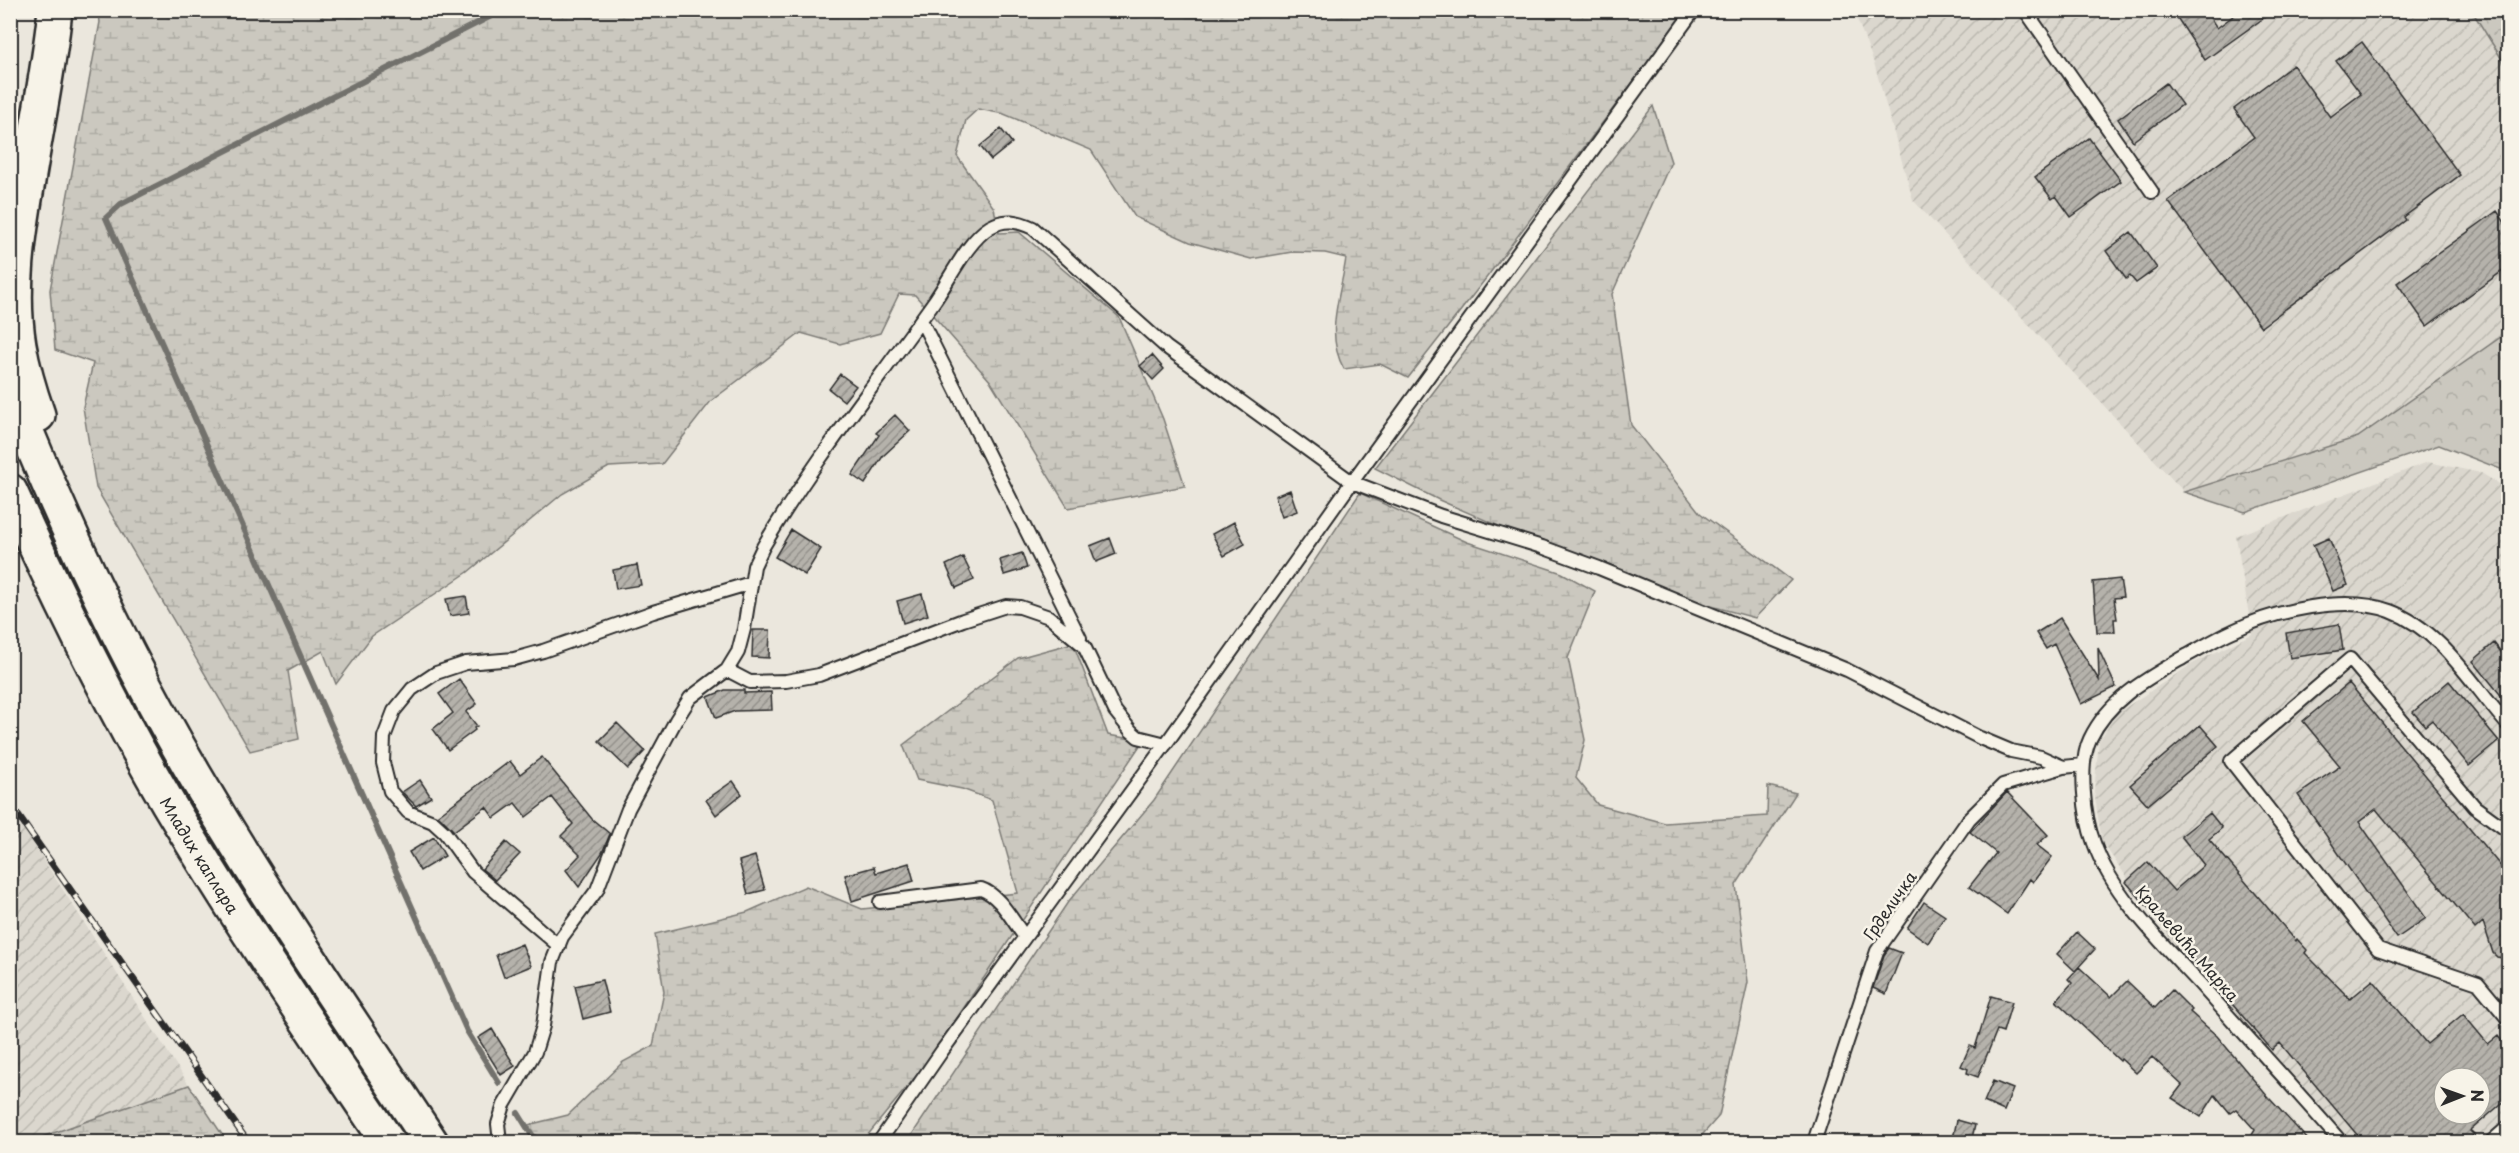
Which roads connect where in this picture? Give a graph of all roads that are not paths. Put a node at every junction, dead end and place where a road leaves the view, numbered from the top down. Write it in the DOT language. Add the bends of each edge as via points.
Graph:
graph roads {
  1 [pos="56,10"];
  2 [pos="1694,10"];
  3 [pos="2025,10"];
  4 [pos="2152,192"];
  5 [pos="921,320"];
  6 [pos="10,391"];
  7 [pos="1352,482"];
  8 [pos="10,490"];
  9 [pos="10,502"];
  10 [pos="38,552"];
  11 [pos="751,583"];
  12 [pos="103,601"];
  13 [pos="1084,646"];
  14 [pos="727,670"];
  15 [pos="2508,725"];
  16 [pos="1166,744"];
  17 [pos="2083,765"];
  18 [pos="2063,767"];
  19 [pos="2508,831"];
  20 [pos="880,902"];
  21 [pos="1025,937"];
  22 [pos="558,946"];
  23 [pos="2508,1019"];
  24 [pos="2508,1126"];
  25 [pos="388,1143"];
  26 [pos="431,1143"];
  27 [pos="500,1143"];
  28 [pos="879,1143"];
  29 [pos="1814,1143"];
  30 [pos="2341,1143"];
  31 [pos="2491,1143"];
  1 -- 12 [label="highway" via="23,210 16,306 27,383"];
  2 -- 7 [label="lane"];
  3 -- 4 [label="lane"];
  5 -- 7 [label="lane" via="974,241 989,228 1018,221 1033,228 1166,347"];
  5 -- 11 [label="lane" via="786,507 758,556"];
  5 -- 13 [label="lane"];
  6 -- 12 [label="highway" via="39,464"];
  7 -- 16 [label="lane"];
  7 -- 18 [label="lane" via="1599,568 1847,670 1980,738"];
  8 -- 10 [label="highway"];
  9 -- 10 [label="highway"];
  10 -- 25 [label="highway, Младих каплара" via="104,686 168,802 238,917"];
  11 -- 14 [label="lane" via="738,652"];
  11 -- 22 [label="lane" via="543,651 514,659 466,663 436,673 412,689 394,711 384,737 383,763 390,791 408,812 439,827 473,872"];
  12 -- 26 [label="highway" via="199,783"];
  13 -- 14 [label="lane" via="1040,612 1006,606 819,675 750,682"];
  13 -- 16 [label="lane" via="1115,711 1138,737"];
  14 -- 22 [label="lane" via="690,698 676,720 628,809 597,890"];
  15 -- 17 [label="lane, Краљевића Марка" via="2438,642 2415,624 2391,611 2365,604 2338,604 2278,614 2233,631 2130,689 2096,730"];
  16 -- 21 [label="lane"];
  17 -- 18 [label="lane, Грделичка"];
  17 -- 30 [label="lane, Краљевића Марка" via="2094,843 2116,885 2156,936"];
  18 -- 29 [label="lane, Грделичка" via="2003,785 1969,819 1877,951"];
  19 -- 23 [label="lane" via="2475,807 2350,659 2232,761 2378,949 2478,983"];
  20 -- 21 [label="lane" via="981,889 997,900"];
  21 -- 28 [label="lane"];
  22 -- 27 [label="lane" via="543,1026 534,1052 504,1105 498,1124"];
  24 -- 31 [label="lane"];
}
